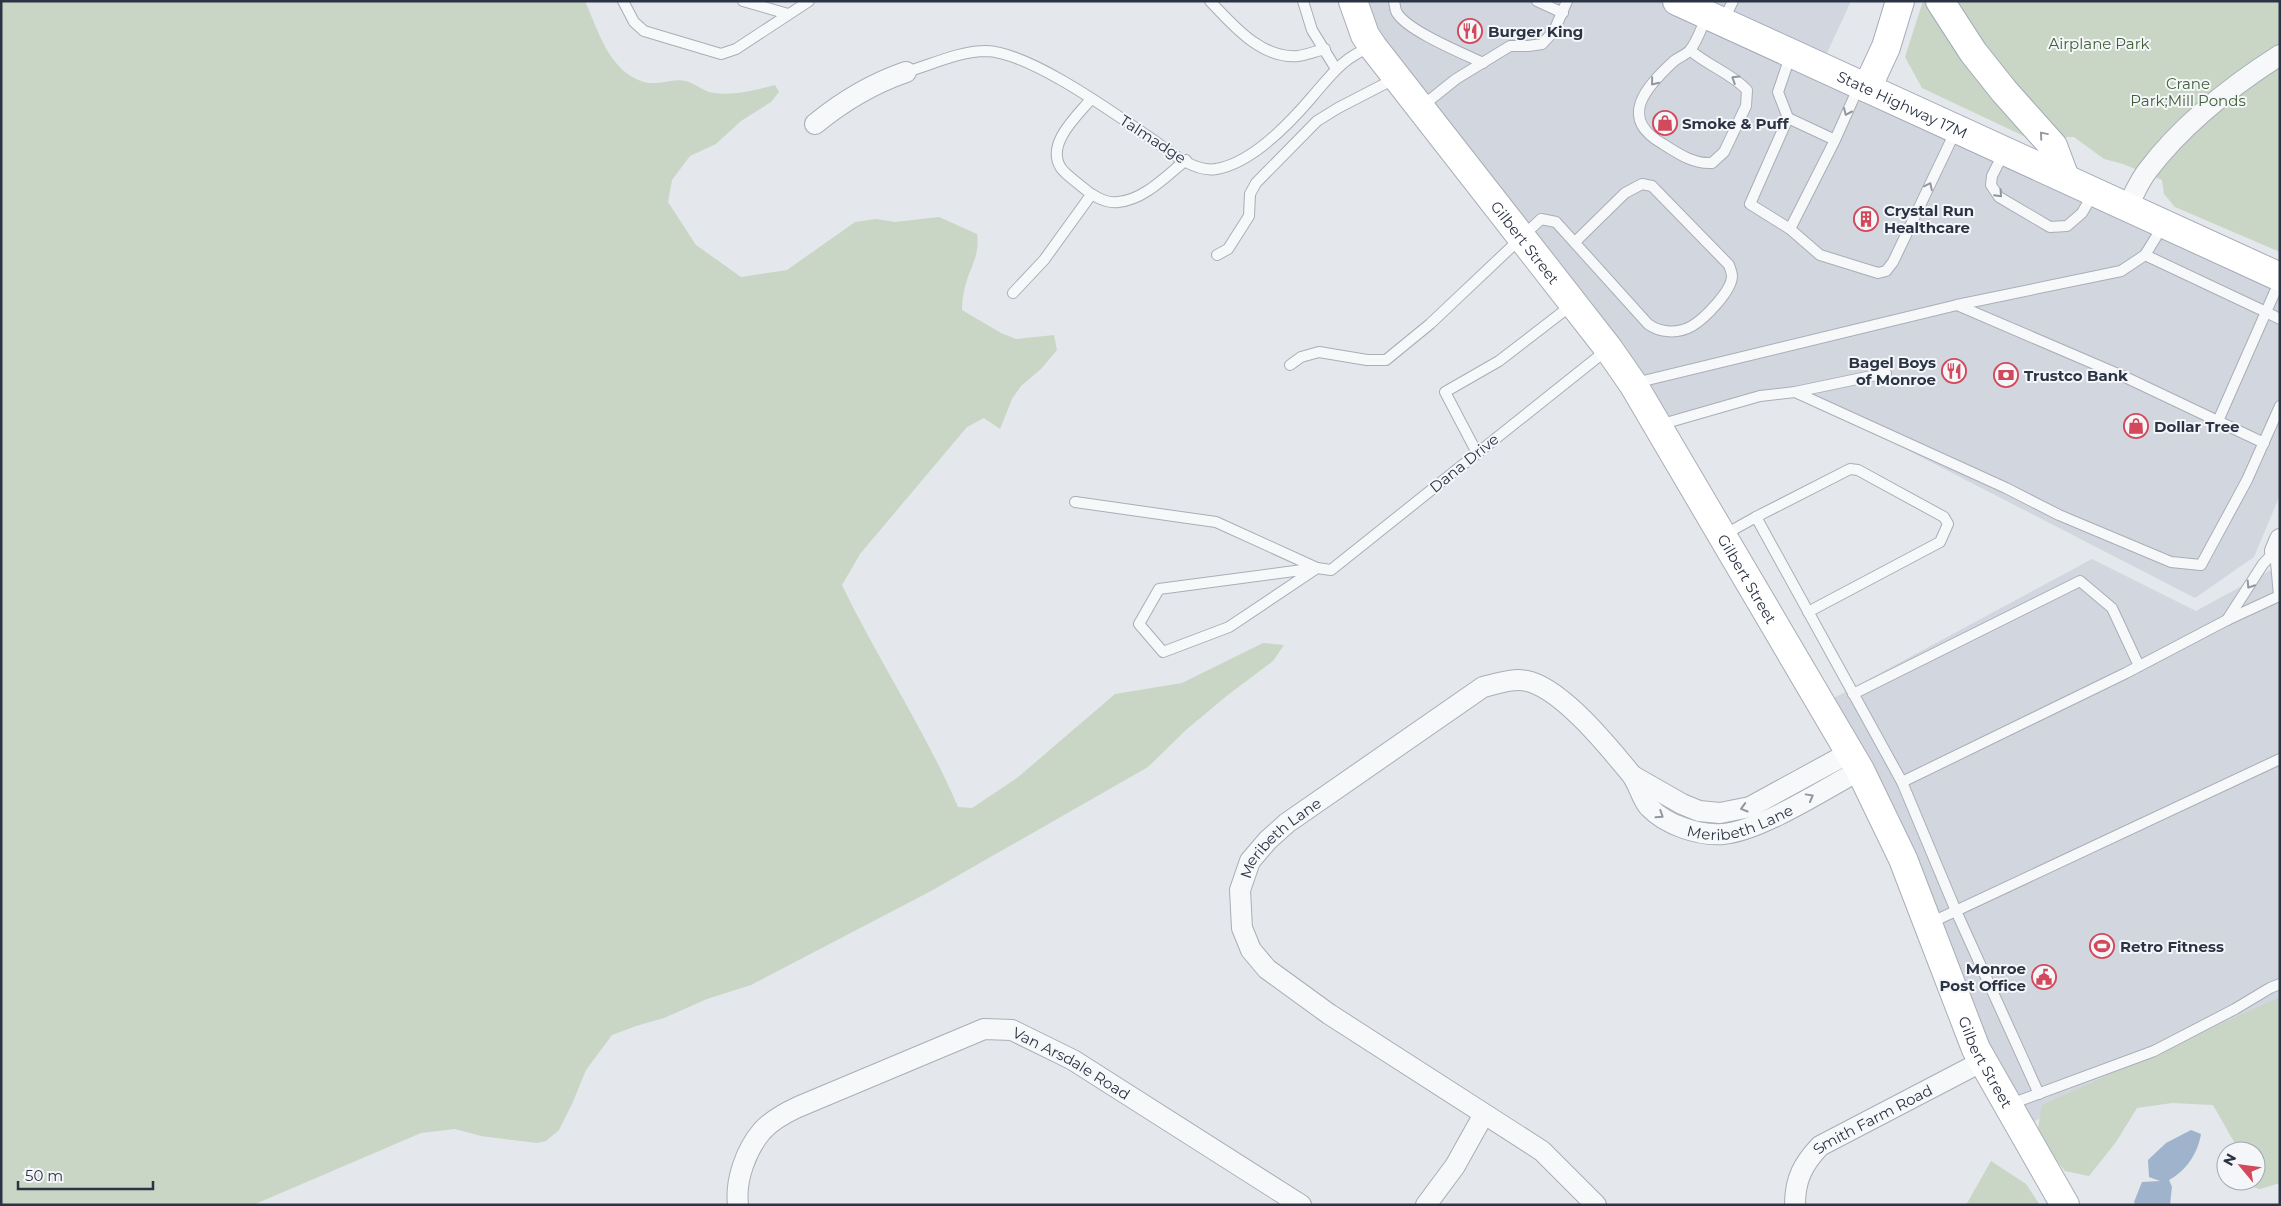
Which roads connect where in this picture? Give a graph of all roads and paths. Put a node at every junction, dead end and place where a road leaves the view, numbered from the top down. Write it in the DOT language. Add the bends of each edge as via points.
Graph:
graph roads {
  1 [pos="622,1"];
  2 [pos="743,1"];
  3 [pos="809,1"];
  4 [pos="1210,1"];
  5 [pos="1303,1"];
  6 [pos="1353,1"];
  7 [pos="1394,1"];
  8 [pos="1537,1"];
  9 [pos="1568,1"];
  10 [pos="1900,1"];
  11 [pos="1940,1"];
  12 [pos="1701,7"];
  13 [pos="1563,13"];
  14 [pos="788,14"];
  15 [pos="1372,47"];
  16 [pos="1324,49"];
  17 [pos="1690,50"];
  18 [pos="1791,53"];
  19 [pos="2280,55"];
  20 [pos="1483,63"];
  21 [pos="1336,69"];
  22 [pos="906,72"];
  23 [pos="1396,78"];
  24 [pos="1863,86"];
  25 [pos="1091,99"];
  26 [pos="1420,108"];
  27 [pos="1788,118"];
  28 [pos="815,124"];
  29 [pos="1957,129"];
  30 [pos="1835,140"];
  31 [pos="2004,151"];
  32 [pos="1186,160"];
  33 [pos="2064,178"];
  34 [pos="2094,191"];
  35 [pos="1091,195"];
  36 [pos="2127,207"];
  37 [pos="2164,224"];
  38 [pos="1790,229"];
  39 [pos="1522,237"];
  40 [pos="1575,242"];
  41 [pos="1217,255"];
  42 [pos="2145,255"];
  43 [pos="2280,276"];
  44 [pos="2280,280"];
  45 [pos="1013,293"];
  46 [pos="1574,304"];
  47 [pos="1957,305"];
  48 [pos="2266,312"];
  49 [pos="2280,319"];
  50 [pos="1608,348"];
  51 [pos="1290,366"];
  52 [pos="1886,373"];
  53 [pos="1633,384"];
  54 [pos="1795,392"];
  55 [pos="2280,406"];
  56 [pos="2218,421"];
  57 [pos="1657,426"];
  58 [pos="2264,442"];
  59 [pos="1478,453"];
  60 [pos="1075,502"];
  61 [pos="1756,517"];
  62 [pos="1721,536"];
  63 [pos="2277,545"];
  64 [pos="1317,568"];
  65 [pos="2280,597"];
  66 [pos="1808,612"];
  67 [pos="2227,620"];
  68 [pos="2139,666"];
  69 [pos="1853,694"];
  70 [pos="2280,760"];
  71 [pos="1854,761"];
  72 [pos="1902,782"];
  73 [pos="1956,911"];
  74 [pos="1929,924"];
  75 [pos="2280,984"];
  76 [pos="1983,1061"];
  77 [pos="2039,1094"];
  78 [pos="2007,1105"];
  79 [pos="1484,1114"];
  80 [pos="738,1205"];
  81 [pos="1301,1205"];
  82 [pos="1426,1205"];
  83 [pos="1596,1205"];
  84 [pos="1795,1205"];
  85 [pos="2065,1205"];
  1 -- 14 [label="lane" via="634,22 644,31 721,54 736,49"];
  2 -- 14 [label="lane"];
  3 -- 14 [label="lane"];
  4 -- 16 [label="lane" via="1258,46 1274,53 1297,56"];
  5 -- 16 [label="lane" via="1312,30"];
  6 -- 15 [label="street, Gilbert Street"];
  7 -- 20 [label="lane" via="1397,12 1408,23"];
  8 -- 13 [label="lane"];
  9 -- 13 [label="lane"];
  10 -- 24 [label="street" via="1886,47"];
  33 -- 11 [label="street, one-way" via="2053,146 1984,65"];
  12 -- 17 [label="lane"];
  12 -- 18 [label="street, State Highway 17M"];
  13 -- 20 [label="lane" via="1554,31 1542,44 1510,46"];
  15 -- 21 [label="lane, Talmadge" via="1342,61"];
  15 -- 23 [label="street, Gilbert Street"];
  16 -- 21 [label="lane"];
  17 -- 17 [label="lane, one-way" via="1657,78 1637,111 1641,124 1655,140 1699,164 1712,164 1724,152 1746,106 1748,90"];
  18 -- 24 [label="street, State Highway 17M"];
  18 -- 27 [label="lane" via="1778,92"];
  19 -- 36 [label="street" via="2242,80 2187,128 2147,170"];
  20 -- 26 [label="lane" via="1456,79"];
  21 -- 32 [label="lane, Talmadge" via="1302,108 1243,160 1214,170"];
  22 -- 25 [label="lane, Talmadge" via="956,56 988,51 1013,56"];
  22 -- 28 [label="street" via="863,90"];
  23 -- 26 [label="street, Gilbert Street"];
  23 -- 41 [label="lane" via="1317,121 1256,182 1250,194 1249,216 1228,249"];
  24 -- 29 [label="street, State Highway 17M"];
  24 -- 30 [label="lane, one-way"];
  25 -- 32 [label="lane, Talmadge"];
  25 -- 35 [label="lane" via="1064,133 1058,145 1057,158 1061,168"];
  26 -- 39 [label="street, Gilbert Street"];
  27 -- 30 [label="lane"];
  27 -- 38 [label="lane" via="1750,204"];
  29 -- 31 [label="street, State Highway 17M"];
  38 -- 29 [label="lane, one-way" via="1820,255 1878,273 1886,271"];
  30 -- 38 [label="lane"];
  31 -- 33 [label="street, State Highway 17M"];
  31 -- 34 [label="lane, one-way" via="1991,185 1999,197 2050,227 2068,226 2082,213"];
  32 -- 35 [label="lane" via="1138,197 1117,203"];
  33 -- 34 [label="street, State Highway 17M"];
  34 -- 36 [label="street, State Highway 17M"];
  35 -- 45 [label="lane" via="1044,260"];
  36 -- 37 [label="street, State Highway 17M"];
  37 -- 42 [label="lane"];
  37 -- 43 [label="street, State Highway 17M"];
  39 -- 40 [label="lane" via="1541,220 1556,222"];
  39 -- 46 [label="street, Gilbert Street"];
  39 -- 51 [label="lane" via="1430,324 1386,360 1319,352 1301,357"];
  40 -- 40 [label="lane" via="1657,331 1691,326 1723,297 1730,286 1729,265 1652,186 1642,184 1625,193"];
  42 -- 47 [label="lane" via="2121,270"];
  42 -- 48 [label="lane"];
  44 -- 48 [label="lane"];
  46 -- 50 [label="street, Gilbert Street"];
  46 -- 59 [label="lane" via="1499,362 1445,392"];
  47 -- 53 [label="lane"];
  47 -- 56 [label="lane"];
  48 -- 49 [label="lane"];
  48 -- 56 [label="lane"];
  50 -- 53 [label="street, Gilbert Street"];
  50 -- 59 [label="lane, Dana Drive"];
  52 -- 54 [label="lane"];
  53 -- 57 [label="street, Gilbert Street"];
  54 -- 57 [label="lane" via="1760,396"];
  54 -- 58 [label="lane" via="2059,515 2171,562 2202,565"];
  55 -- 58 [label="lane"];
  56 -- 58 [label="lane"];
  57 -- 62 [label="street, Gilbert Street"];
  59 -- 64 [label="lane, Dana Drive" via="1331,570"];
  60 -- 64 [label="lane" via="1216,522"];
  61 -- 62 [label="lane"];
  61 -- 66 [label="lane"];
  61 -- 66 [label="lane" via="1850,469 1858,470 1944,517 1948,524 1940,542"];
  62 -- 71 [label="street, Gilbert Street"];
  63 -- 65 [label="lane"];
  63 -- 67 [label="lane, one-way"];
  64 -- 64 [label="lane, Dana Drive" via="1229,627 1164,652 1139,624 1159,589"];
  65 -- 67 [label="lane"];
  66 -- 69 [label="lane"];
  67 -- 68 [label="lane"];
  68 -- 69 [label="lane" via="2112,608 2080,581"];
  68 -- 72 [label="lane"];
  69 -- 72 [label="lane"];
  70 -- 73 [label="lane"];
  71 -- 74 [label="street, Gilbert Street" via="1903,859"];
  71 -- 79 [label="street, Meribeth Lane" via="1768,819 1743,830 1703,834 1681,826 1649,807 1633,776 1574,711 1548,690 1530,682 1508,680 1483,687 1287,823 1268,840 1250,861 1240,890 1242,928 1266,969 1329,1014"];
  72 -- 73 [label="lane"];
  73 -- 74 [label="lane"];
  73 -- 77 [label="lane"];
  74 -- 76 [label="street, Gilbert Street"];
  75 -- 77 [label="lane" via="2154,1052"];
  76 -- 78 [label="street, Gilbert Street"];
  76 -- 84 [label="street, Smith Farm Road" via="1820,1146 1799,1173"];
  77 -- 78 [label="lane"];
  78 -- 85 [label="street, Gilbert Street"];
  79 -- 82 [label="street" via="1455,1166"];
  79 -- 83 [label="street, Meribeth Lane" via="1542,1151"];
  80 -- 81 [label="street, Van Arsdale Road" via="740,1174 749,1153 762,1131 778,1117 984,1029 1012,1030 1073,1060"];
}
